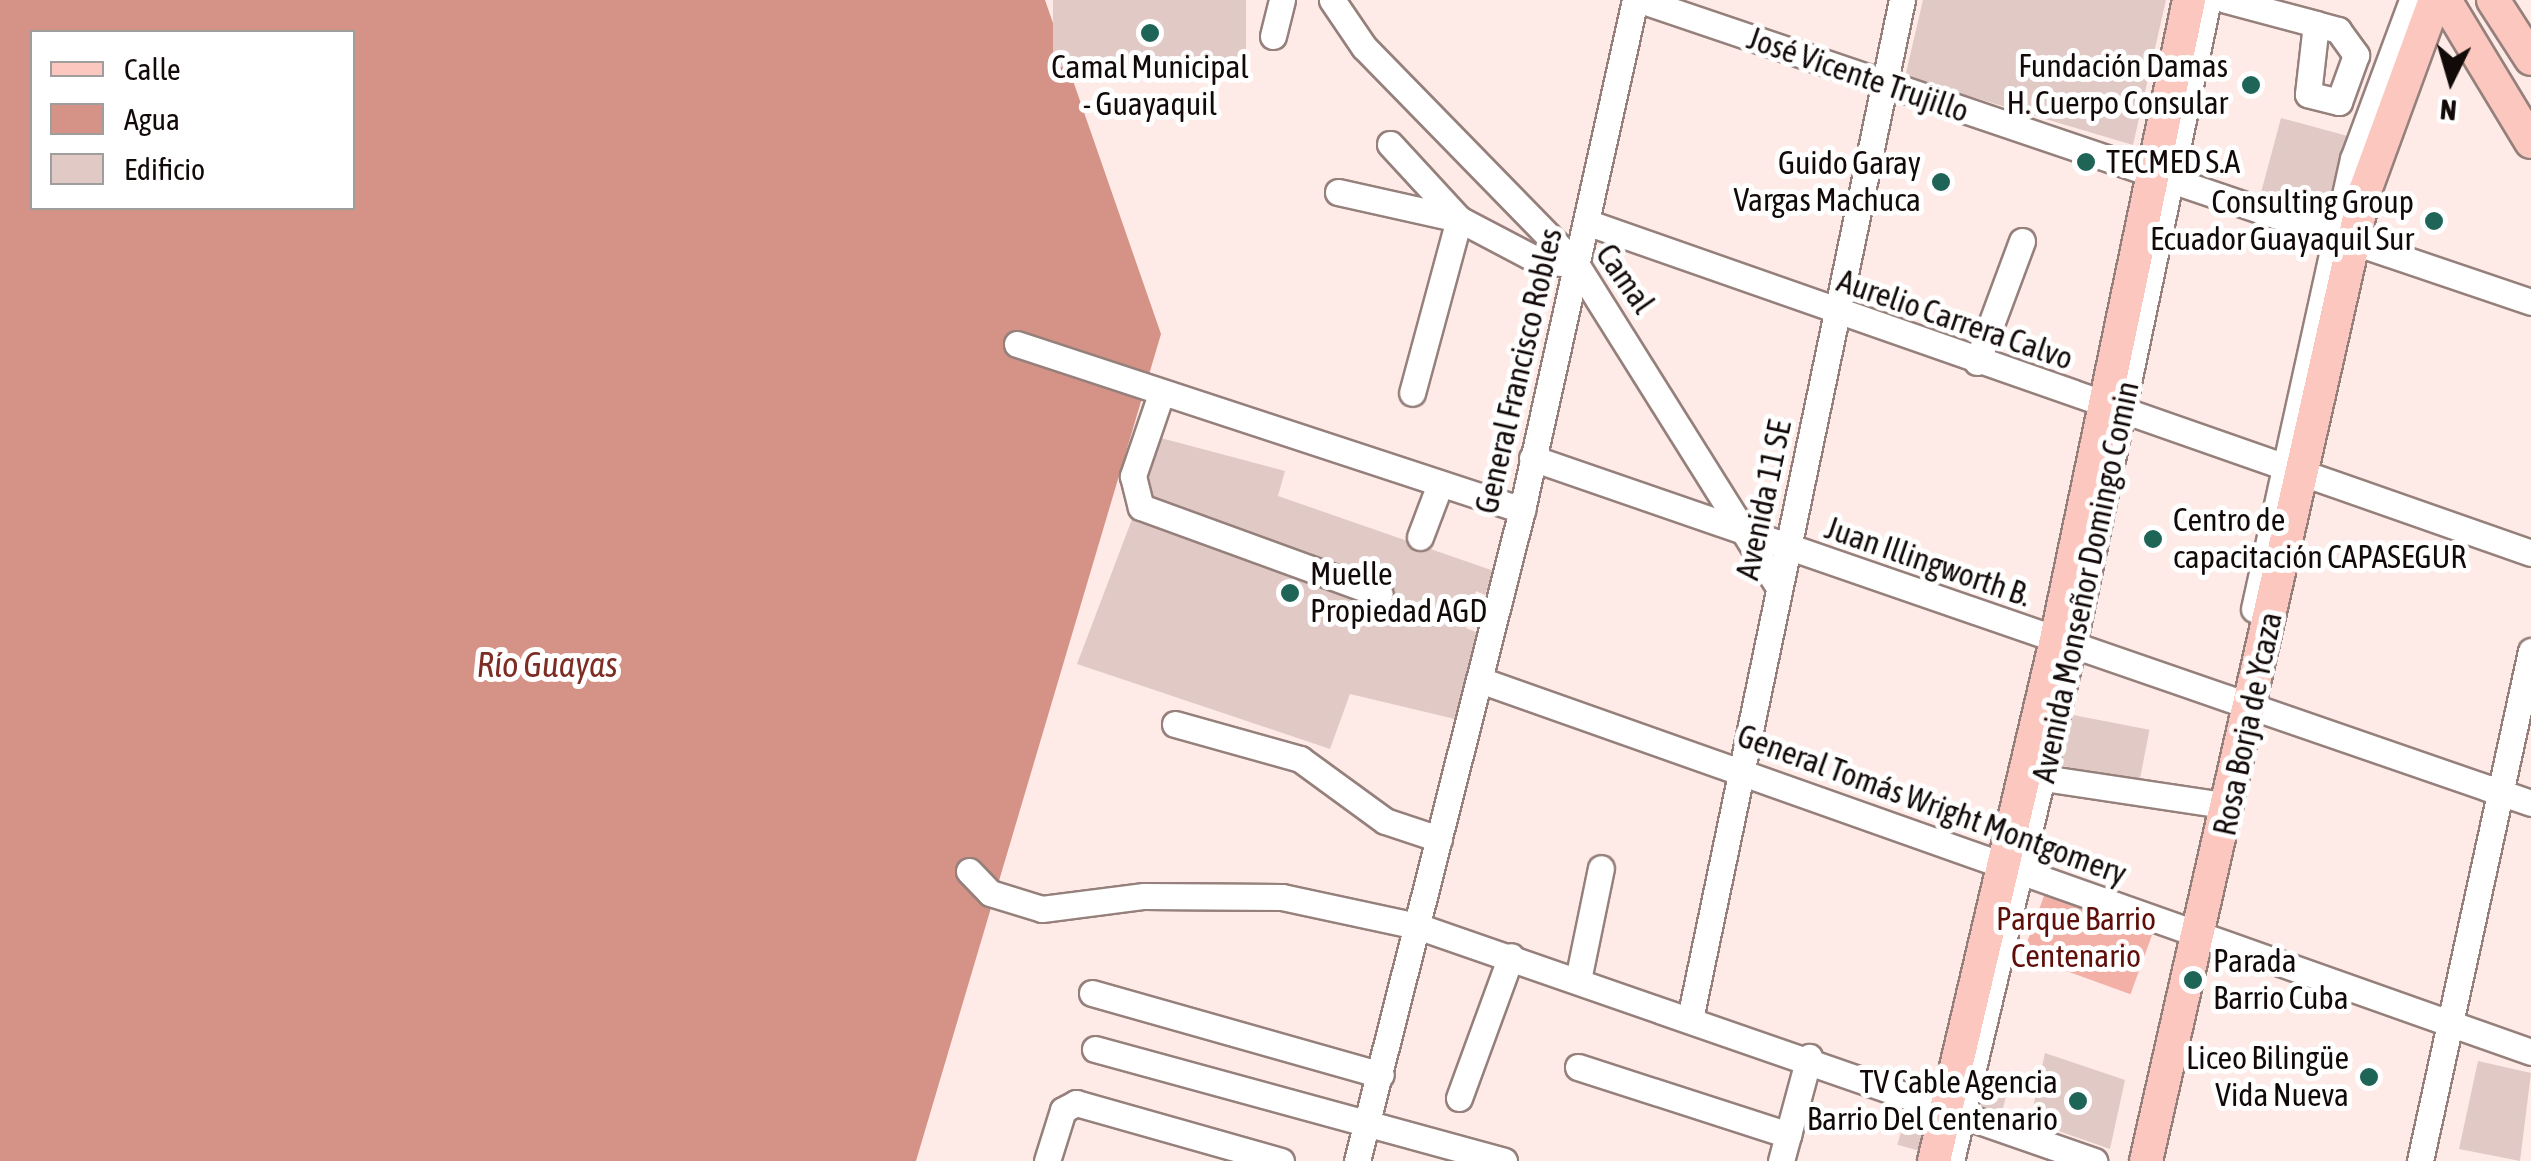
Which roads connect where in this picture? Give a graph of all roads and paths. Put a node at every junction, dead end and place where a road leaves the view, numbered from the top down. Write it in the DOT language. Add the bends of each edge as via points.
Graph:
graph roads {
  1 [pos="1282,0"];
  2 [pos="1332,0"];
  3 [pos="1638,0"];
  4 [pos="1902,0"];
  5 [pos="2189,0"];
  6 [pos="2208,0"];
  7 [pos="2226,0"];
  8 [pos="2412,0"];
  9 [pos="2436,0"];
  10 [pos="2445,0"];
  11 [pos="2511,18"];
  12 [pos="2316,24"];
  13 [pos="1273,36"];
  14 [pos="2466,36"];
  15 [pos="2531,58"];
  16 [pos="1884,83"];
  17 [pos="2531,142"];
  18 [pos="1390,144"];
  19 [pos="2162,183"];
  20 [pos="1338,192"];
  21 [pos="1459,219"];
  22 [pos="1586,222"];
  23 [pos="2022,241"];
  24 [pos="2343,245"];
  25 [pos="1576,264"];
  26 [pos="2531,302"];
  27 [pos="1836,314"];
  28 [pos="1017,344"];
  29 [pos="1977,362"];
  30 [pos="1412,393"];
  31 [pos="1161,394"];
  32 [pos="2114,410"];
  33 [pos="1532,458"];
  34 [pos="2294,472"];
  35 [pos="1440,484"];
  36 [pos="1522,510"];
  37 [pos="1744,530"];
  38 [pos="1420,537"];
  39 [pos="1788,548"];
  40 [pos="2531,553"];
  41 [pos="1779,587"];
  42 [pos="1380,594"];
  43 [pos="2065,643"];
  44 [pos="2531,651"];
  45 [pos="2528,679"];
  46 [pos="1480,680"];
  47 [pos="2244,702"];
  48 [pos="1175,724"];
  49 [pos="1740,772"];
  50 [pos="2034,777"];
  51 [pos="2503,794"];
  52 [pos="2531,803"];
  53 [pos="2221,804"];
  54 [pos="1439,839"];
  55 [pos="1601,868"];
  56 [pos="2013,869"];
  57 [pos="968,871"];
  58 [pos="1417,926"];
  59 [pos="2194,933"];
  60 [pos="1510,956"];
  61 [pos="1579,976"];
  62 [pos="1092,993"];
  63 [pos="1690,1014"];
  64 [pos="2451,1024"];
  65 [pos="1095,1049"];
  66 [pos="2531,1052"];
  67 [pos="1809,1057"];
  68 [pos="1578,1067"];
  69 [pos="1381,1075"];
  70 [pos="1459,1098"];
  71 [pos="1956,1111"];
  72 [pos="1368,1120"];
  73 [pos="1788,1135"];
  74 [pos="1047,1161"];
  75 [pos="1281,1161"];
  76 [pos="1357,1161"];
  77 [pos="1504,1161"];
  78 [pos="1781,1161"];
  79 [pos="1934,1161"];
  80 [pos="1951,1161"];
  81 [pos="2094,1161"];
  82 [pos="2132,1161"];
  83 [pos="2146,1161"];
  84 [pos="2420,1161"];
  1 -- 13 [label="street"];
  2 -- 25 [label="street, Camal" via="1364,47"];
  3 -- 16 [label="street, José Vicente Trujillo"];
  3 -- 22 [label="street, General Francisco Robles"];
  4 -- 16 [label="street, Avenida 11 SE"];
  5 -- 19 [label="main road, Avenida Monseñor Domingo Comin"];
  6 -- 19 [label="street, Avenida Monseñor Domingo Comin"];
  7 -- 12 [label="street"];
  8 -- 24 [label="street, Rosa Borja de Ycaza" via="2361,128"];
  9 -- 24 [label="main road, Rosa Borja de Ycaza"];
  10 -- 14 [label="main road"];
  11 -- 14 [label="street"];
  11 -- 15 [label="main road"];
  14 -- 17 [label="main road"];
  16 -- 19 [label="street, José Vicente Trujillo"];
  16 -- 27 [label="street, Avenida 11 SE"];
  18 -- 21 [label="street"];
  19 -- 24 [label="street, José Vicente Trujillo"];
  19 -- 32 [label="main road, Avenida Monseñor Domingo Comin"];
  20 -- 21 [label="street"];
  21 -- 25 [label="street" via="1540,261"];
  21 -- 30 [label="street"];
  22 -- 25 [label="street, General Francisco Robles"];
  22 -- 27 [label="street, Aurelio Carrera Calvo"];
  23 -- 29 [label="street"];
  24 -- 26 [label="street, José Vicente Trujillo"];
  24 -- 34 [label="main road, Rosa Borja de Ycaza"];
  25 -- 33 [label="street, General Francisco Robles"];
  25 -- 37 [label="street, Camal"];
  27 -- 29 [label="street, Aurelio Carrera Calvo"];
  27 -- 39 [label="street, Avenida 11 SE"];
  28 -- 31 [label="street"];
  29 -- 32 [label="street, Aurelio Carrera Calvo"];
  31 -- 35 [label="street"];
  31 -- 42 [label="street" via="1133,476 1141,507"];
  32 -- 34 [label="street, Aurelio Carrera Calvo"];
  32 -- 43 [label="main road, Avenida Monseñor Domingo Comin"];
  33 -- 36 [label="street, General Francisco Robles"];
  33 -- 37 [label="street, Juan Illingworth B."];
  34 -- 40 [label="street, Aurelio Carrera Calvo"];
  34 -- 47 [label="main road, Rosa Borja de Ycaza"];
  35 -- 36 [label="street"];
  35 -- 38 [label="street"];
  36 -- 46 [label="street, General Francisco Robles"];
  37 -- 39 [label="street, Juan Illingworth B."];
  37 -- 41 [label="street, Camal"];
  39 -- 41 [label="street, Avenida 11 SE"];
  39 -- 43 [label="street, Juan Illingworth B."];
  41 -- 49 [label="street, Avenida 11 SE"];
  43 -- 47 [label="street, Juan Illingworth B."];
  43 -- 50 [label="main road, Avenida Monseñor Domingo Comin"];
  44 -- 45 [label="street"];
  45 -- 51 [label="street"];
  46 -- 49 [label="street, General Tomás Wright Montgomery"];
  46 -- 54 [label="street, General Francisco Robles"];
  47 -- 51 [label="street, Juan Illingworth B."];
  47 -- 53 [label="main road, Rosa Borja de Ycaza"];
  48 -- 54 [label="street" via="1300,758 1384,822"];
  49 -- 56 [label="street, General Tomás Wright Montgomery"];
  49 -- 63 [label="street, Avenida 11 SE"];
  50 -- 53 [label="street"];
  50 -- 56 [label="main road, Avenida Monseñor Domingo Comin"];
  51 -- 52 [label="street, Juan Illingworth B."];
  51 -- 64 [label="street"];
  53 -- 59 [label="main road, Rosa Borja de Ycaza"];
  54 -- 58 [label="street, General Francisco Robles"];
  55 -- 61 [label="street"];
  56 -- 59 [label="street, General Tomás Wright Montgomery"];
  56 -- 71 [label="main road, Avenida Monseñor Domingo Comin"];
  57 -- 58 [label="street" via="990,893 1042,909 1144,896 1282,897"];
  58 -- 60 [label="street"];
  58 -- 69 [label="street, General Francisco Robles"];
  59 -- 64 [label="street, General Tomás Wright Montgomery"];
  59 -- 82 [label="street, Rosa Borja de Ycaza"];
  59 -- 83 [label="main road, Rosa Borja de Ycaza"];
  60 -- 61 [label="street"];
  60 -- 70 [label="street"];
  61 -- 63 [label="street"];
  62 -- 69 [label="street"];
  63 -- 67 [label="street"];
  64 -- 66 [label="street, General Tomás Wright Montgomery"];
  64 -- 84 [label="street"];
  65 -- 72 [label="street"];
  67 -- 71 [label="street"];
  67 -- 73 [label="street"];
  68 -- 73 [label="street"];
  69 -- 72 [label="street, General Francisco Robles"];
  71 -- 79 [label="main road, Avenida Monseñor Domingo Comin"];
  71 -- 80 [label="street, Avenida Monseñor Domingo Comin"];
  71 -- 81 [label="street"];
  72 -- 76 [label="street, General Francisco Robles"];
  72 -- 77 [label="street"];
  73 -- 78 [label="street"];
  74 -- 75 [label="street" via="1063,1110 1076,1103"];
}
